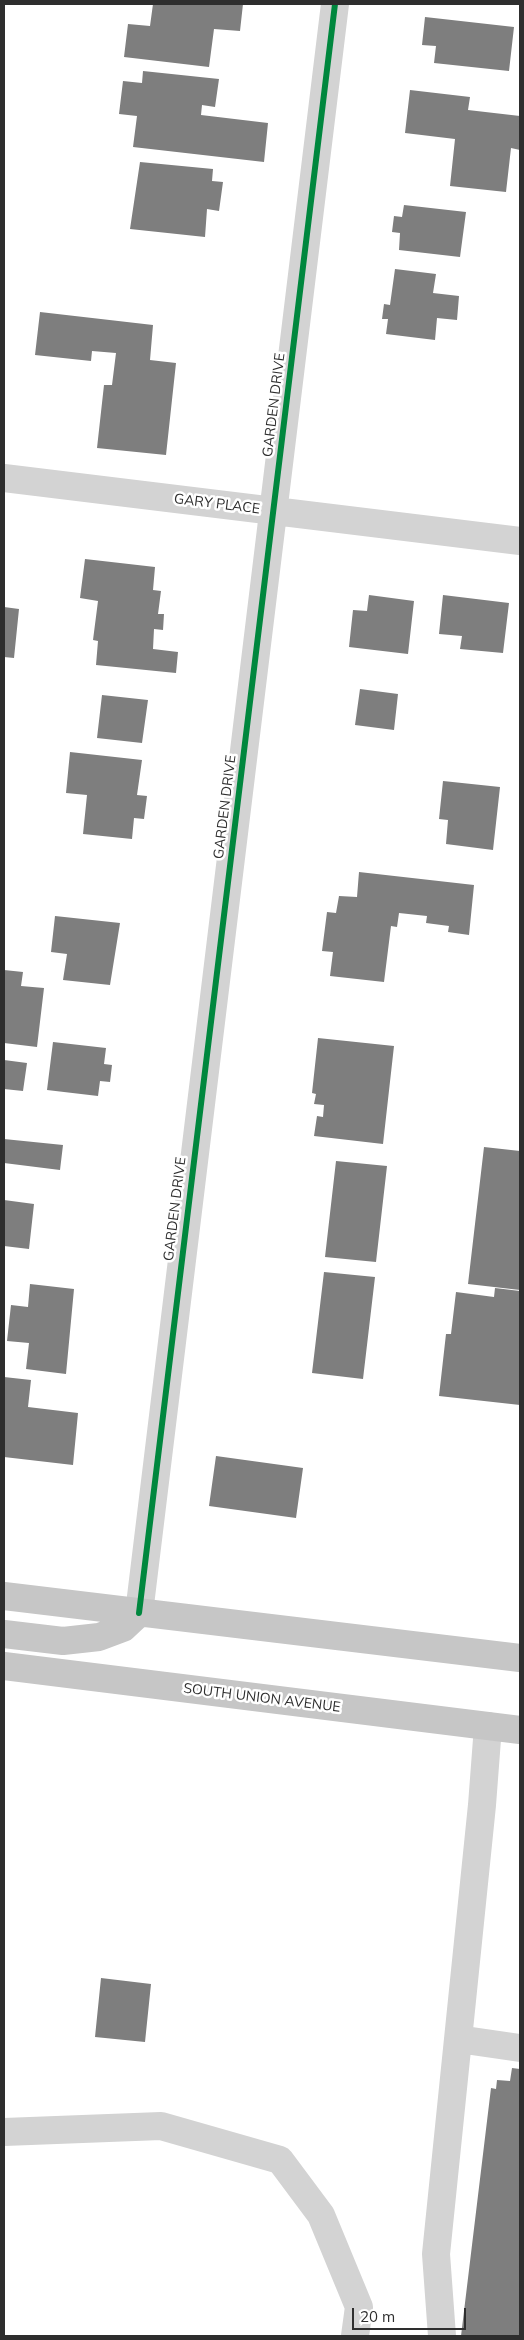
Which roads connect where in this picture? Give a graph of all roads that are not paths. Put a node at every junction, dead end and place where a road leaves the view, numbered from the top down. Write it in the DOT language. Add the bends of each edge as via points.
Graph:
graph roads {
  1 [pos="335,4"];
  2 [pos="4,478"];
  3 [pos="273,511"];
  4 [pos="520,541"];
  5 [pos="4,1596"];
  6 [pos="139,1613"];
  7 [pos="4,1634"];
  8 [pos="520,1658"];
  9 [pos="4,1666"];
  10 [pos="488,1726"];
  11 [pos="520,1730"];
  12 [pos="458,2039"];
  13 [pos="520,2048"];
  14 [pos="4,2132"];
  15 [pos="355,2336"];
  16 [pos="442,2336"];
  1 -- 3 [label="street, GARDEN DRIVE"];
  2 -- 3 [label="street, GARY PLACE"];
  3 -- 4 [label="street, GARY PLACE"];
  3 -- 6 [label="street, GARDEN DRIVE"];
  5 -- 6 [label="main road"];
  6 -- 7 [label="main road" via="123,1628 99,1638 63,1641"];
  6 -- 8 [label="main road"];
  9 -- 10 [label="main road, SOUTH UNION AVENUE"];
  10 -- 11 [label="main road, SOUTH UNION AVENUE"];
  10 -- 12 [label="street"];
  12 -- 13 [label="street"];
  12 -- 16 [label="street" via="436,2254"];
  14 -- 15 [label="street" via="161,2126 280,2160 321,2215 359,2308"];
}
